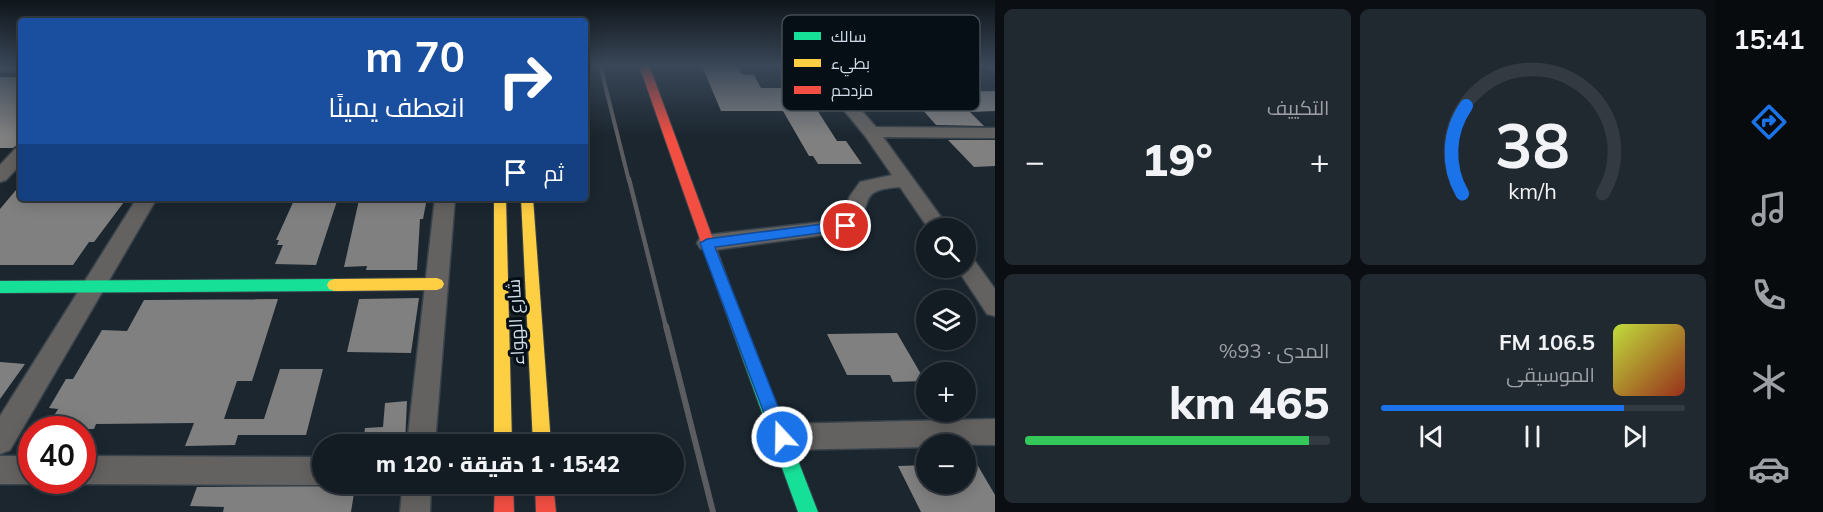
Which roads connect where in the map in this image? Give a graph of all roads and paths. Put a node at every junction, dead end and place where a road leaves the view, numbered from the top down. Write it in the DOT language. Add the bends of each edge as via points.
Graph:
graph roads {
  1 [pos="653,89"];
  2 [pos="853,111"];
  3 [pos="871,132"];
  4 [pos="995,133"];
  5 [pos="905,180"];
  6 [pos="145,201"];
  7 [pos="445,201"];
  8 [pos="500,201"];
  9 [pos="527,201"];
  10 [pos="932,218"];
  11 [pos="707,243"];
  12 [pos="974,278"];
  13 [pos="437,284"];
  14 [pos="94,286"];
  15 [pos="0,287"];
  16 [pos="995,307"];
  17 [pos="995,432"];
  18 [pos="422,434"];
  19 [pos="503,434"];
  20 [pos="541,434"];
  21 [pos="782,437"];
  22 [pos="0,441"];
  23 [pos="0,470"];
  24 [pos="18,470"];
  25 [pos="96,470"];
  26 [pos="312,471"];
  27 [pos="416,494"];
  28 [pos="504,494"];
  29 [pos="545,494"];
  30 [pos="415,512"];
  31 [pos="504,512"];
  32 [pos="546,512"];
  33 [pos="808,512"];
  1 -- 11 [label="main road"];
  2 -- 3 [label="street"];
  3 -- 4 [label="street"];
  3 -- 5 [label="street"];
  5 -- 10 [label="street"];
  5 -- 11 [label="street" via="866,186 846,226"];
  6 -- 14 [label="street"];
  7 -- 13 [label="street"];
  8 -- 19 [label="main road, شارع الهواء"];
  9 -- 20 [label="main road, شارع الهواء"];
  11 -- 21 [label="main road"];
  12 -- 16 [label="street"];
  13 -- 14 [label="main road"];
  13 -- 18 [label="street"];
  14 -- 15 [label="main road"];
  14 -- 22 [label="street"];
  17 -- 21 [label="street"];
  21 -- 33 [label="main road"];
  23 -- 24 [label="street"];
  25 -- 26 [label="street"];
  27 -- 30 [label="street"];
  28 -- 31 [label="main road"];
  29 -- 32 [label="main road"];
}
